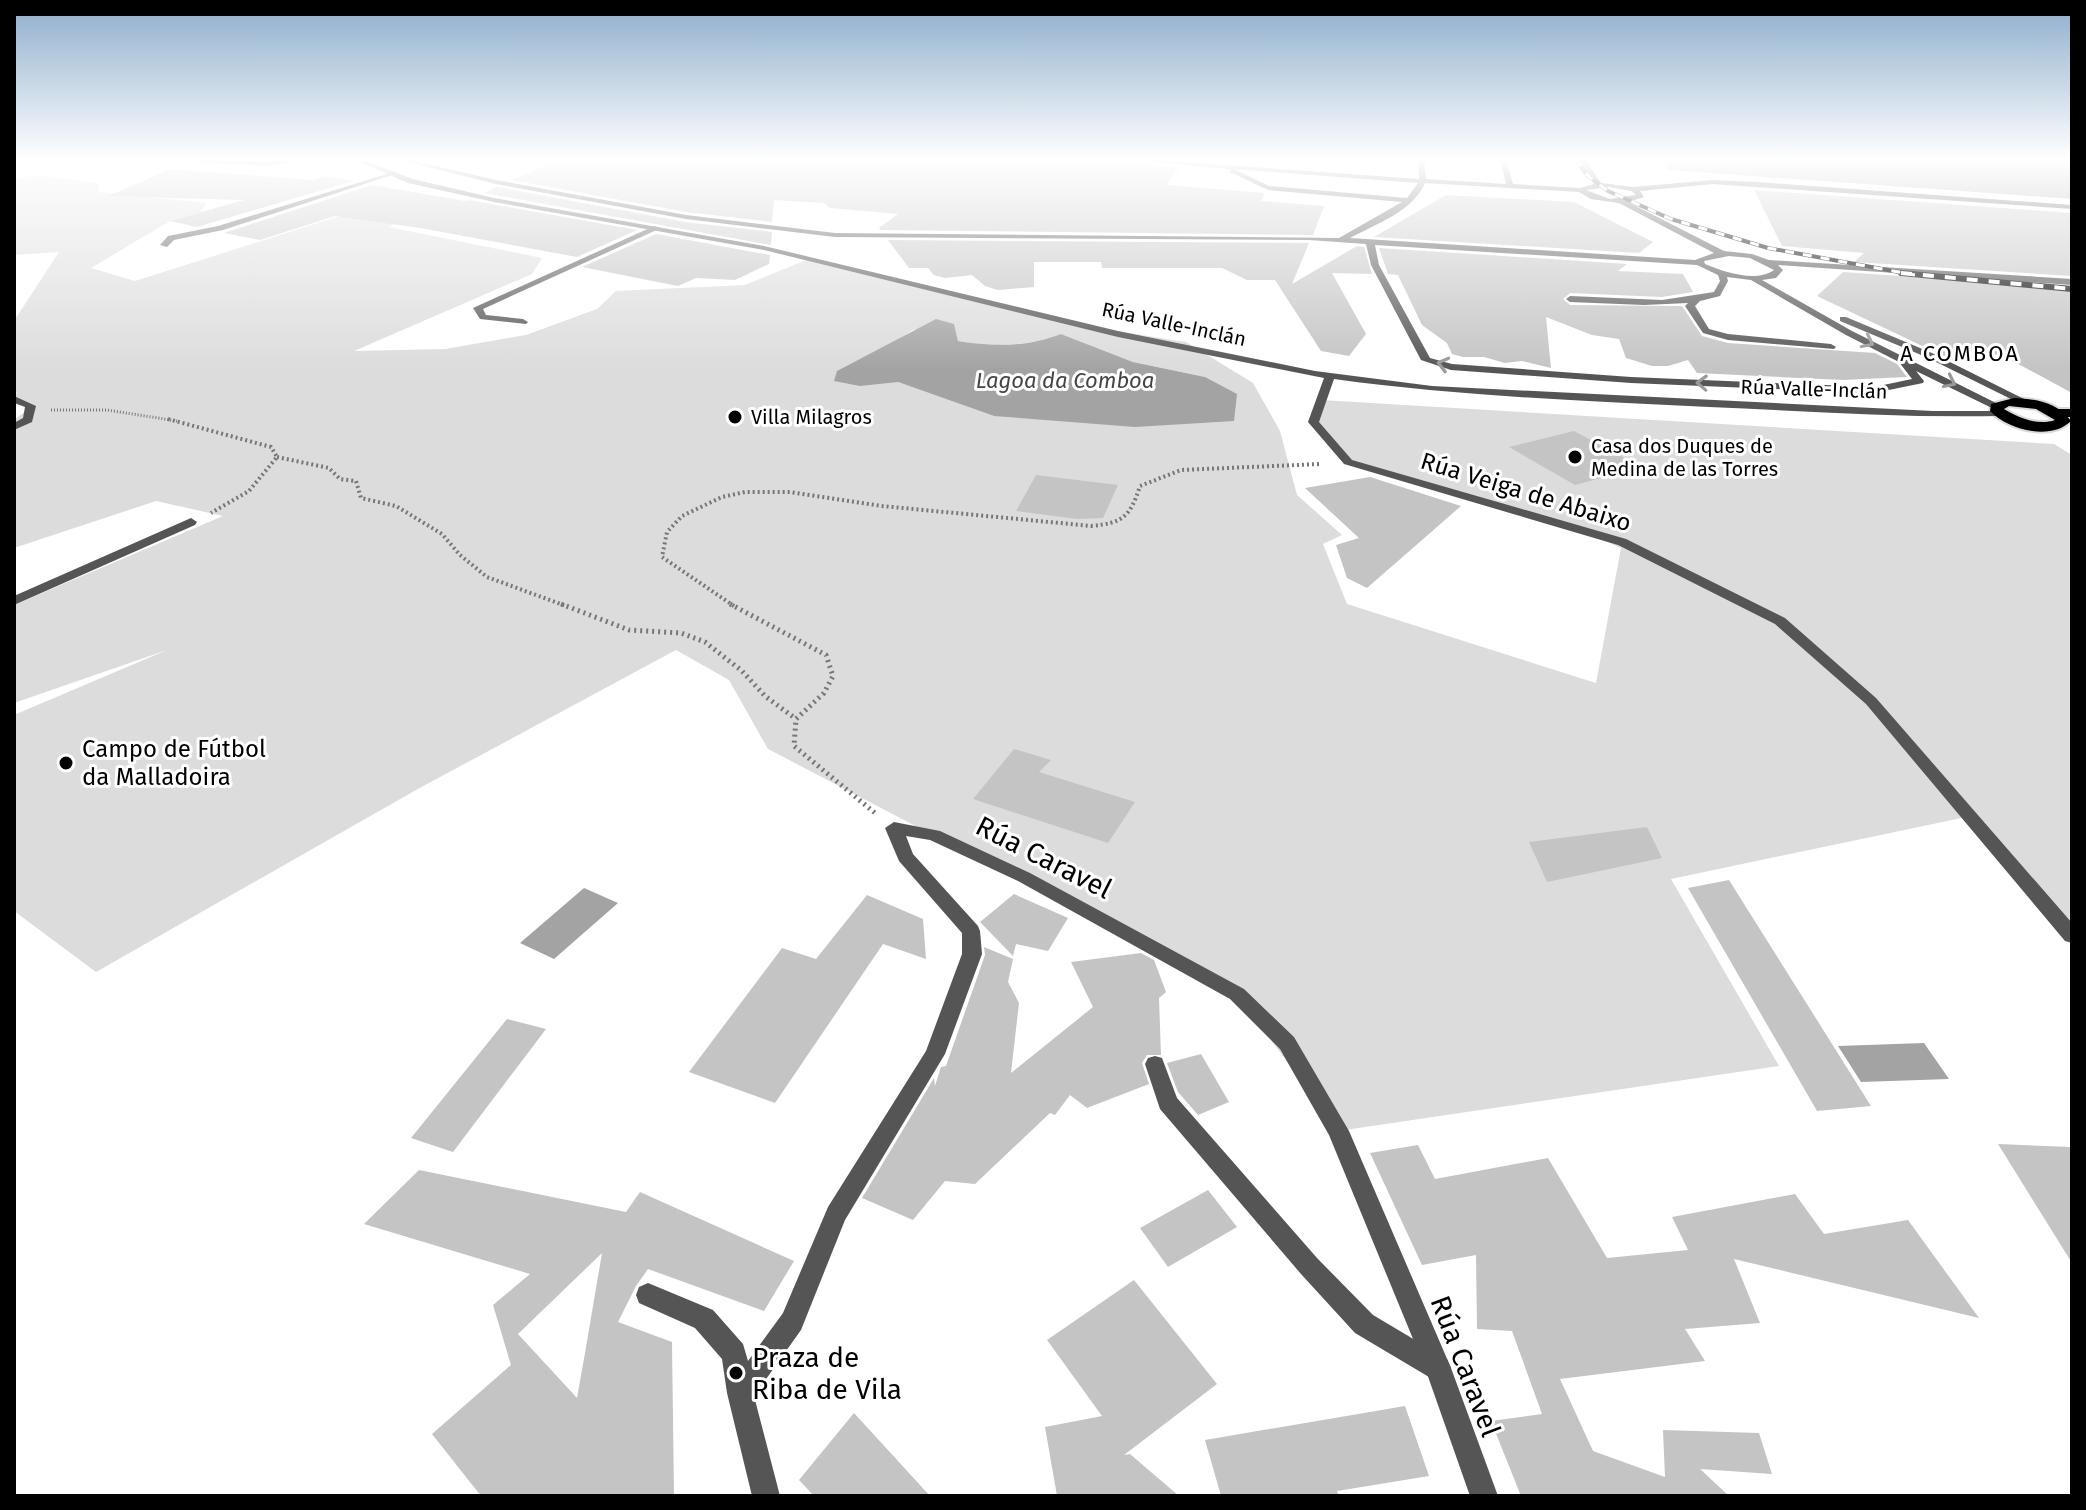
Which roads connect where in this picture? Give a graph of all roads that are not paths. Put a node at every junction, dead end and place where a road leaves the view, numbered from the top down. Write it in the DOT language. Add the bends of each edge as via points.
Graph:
graph roads {
  1 [pos="213,229"];
  2 [pos="654,229"];
  3 [pos="664,229"];
  4 [pos="789,229"];
  5 [pos="1358,229"];
  6 [pos="1675,229"];
  7 [pos="1342,239"];
  8 [pos="1370,242"];
  9 [pos="164,245"];
  10 [pos="1723,254"];
  11 [pos="1769,262"];
  12 [pos="1699,263"];
  13 [pos="1722,274"];
  14 [pos="1753,278"];
  15 [pos="2072,282"];
  16 [pos="1787,295"];
  17 [pos="1570,299"];
  18 [pos="1696,300"];
  19 [pos="523,322"];
  20 [pos="1831,347"];
  21 [pos="1902,359"];
  22 [pos="1330,376"];
  23 [pos="14,399"];
  24 [pos="2027,403"];
  25 [pos="1998,410"];
  26 [pos="2065,424"];
  27 [pos="14,427"];
  28 [pos="191,522"];
  29 [pos="14,601"];
  30 [pos="2072,936"];
  31 [pos="1155,1064"];
  32 [pos="648,1295"];
  33 [pos="1438,1368"];
  34 [pos="740,1393"];
  35 [pos="766,1496"];
  36 [pos="1484,1496"];
  1 -- 9 [label="street" via="171,238"];
  2 -- 19 [label="street" via="478,308 483,317"];
  3 -- 22 [label="street, Rúa Valle-Inclán" via="860,270 1118,334"];
  4 -- 7 [label="street" via="835,235"];
  5 -- 7 [label="street"];
  6 -- 10 [label="street"];
  7 -- 8 [label="street"];
  8 -- 12 [label="street"];
  21 -- 8 [label="street, one-way" via="1919,381 1874,390 1451,367 1426,360 1375,265"];
  10 -- 11 [label="street"];
  10 -- 12 [label="street" via="1702,257"];
  11 -- 14 [label="street" via="1777,273"];
  11 -- 15 [label="street"];
  12 -- 13 [label="street"];
  13 -- 14 [label="street"];
  13 -- 18 [label="street" via="1717,294"];
  14 -- 16 [label="street"];
  16 -- 21 [label="street, one-way"];
  16 -- 24 [label="street"];
  17 -- 18 [label="street"];
  18 -- 20 [label="street" via="1690,306 1706,331"];
  21 -- 25 [label="street, one-way"];
  22 -- 25 [label="street, Rúa Valle-Inclán" via="1432,389 1588,398 1933,414"];
  22 -- 30 [label="street, Rúa Veiga de Abaixo" via="1313,422 1348,462 1622,542 1780,621 1871,701"];
  23 -- 27 [label="street" via="31,406 28,420"];
  24 -- 25 [label="highway" via="2006,402"];
  24 -- 26 [label="highway"];
  25 -- 26 [label="highway" via="2036,425"];
  28 -- 29 [label="street"];
  31 -- 33 [label="street" via="1168,1103 1309,1266 1364,1324"];
  32 -- 34 [label="street" via="704,1319 734,1353"];
  33 -- 34 [label="street, Rúa Caravel" via="1338,1131 1287,1043 1237,994 1024,877 934,835 894,828 905,857 971,931 972,954 935,1054 836,1214 792,1321"];
  33 -- 36 [label="street, Rúa Caravel"];
  34 -- 35 [label="street"];
}
